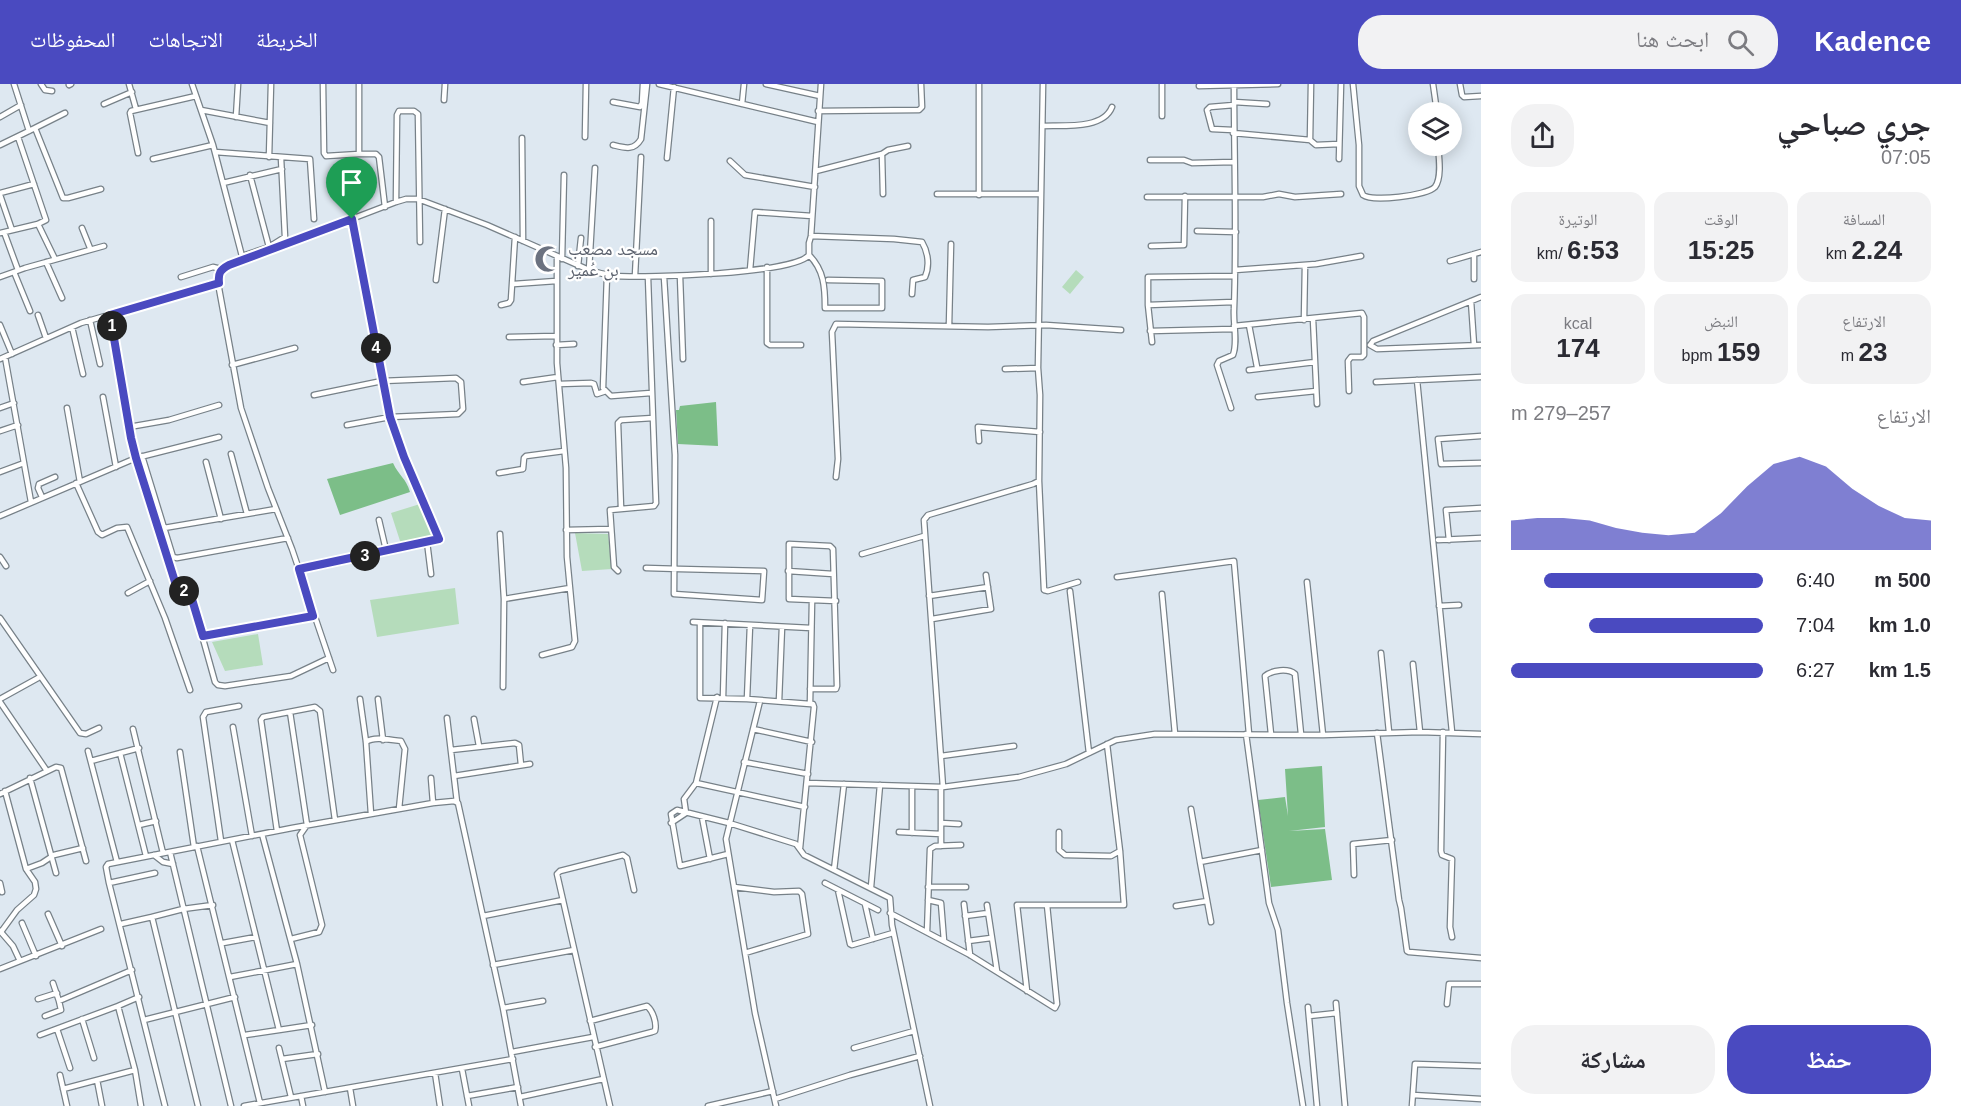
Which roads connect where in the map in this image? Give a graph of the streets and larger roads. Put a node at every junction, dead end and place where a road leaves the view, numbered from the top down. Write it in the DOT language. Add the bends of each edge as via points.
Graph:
graph roads {
  1 [pos="14,84"];
  2 [pos="41,84"];
  3 [pos="129,84"];
  4 [pos="192,84"];
  5 [pos="238,84"];
  6 [pos="271,84"];
  7 [pos="323,84"];
  8 [pos="359,84"];
  9 [pos="445,84"];
  10 [pos="586,84"];
  11 [pos="645,84"];
  12 [pos="661,84"];
  13 [pos="744,84"];
  14 [pos="766,84"];
  15 [pos="821,84"];
  16 [pos="921,84"];
  17 [pos="979,84"];
  18 [pos="1043,84"];
  19 [pos="1161,84"];
  20 [pos="1234,84"];
  21 [pos="1278,84"];
  22 [pos="1311,84"];
  23 [pos="1341,84"];
  24 [pos="1353,84"];
  25 [pos="1433,84"];
  26 [pos="1460,84"];
  27 [pos="1198,86"];
  28 [pos="674,87"];
  29 [pos="52,91"];
  30 [pos="132,92"];
  31 [pos="196,96"];
  32 [pos="820,96"];
  33 [pos="1481,96"];
  34 [pos="444,100"];
  35 [pos="613,102"];
  36 [pos="1436,102"];
  37 [pos="104,104"];
  38 [pos="742,104"];
  39 [pos="1234,104"];
  40 [pos="1267,104"];
  41 [pos="21,105"];
  42 [pos="1112,107"];
  43 [pos="135,109"];
  44 [pos="201,110"];
  45 [pos="818,111"];
  46 [pos="65,113"];
  47 [pos="1162,116"];
  48 [pos="0,117"];
  49 [pos="236,117"];
  50 [pos="818,122"];
  51 [pos="270,123"];
  52 [pos="1043,126"];
  53 [pos="35,128"];
  54 [pos="29,131"];
  55 [pos="1233,131"];
  56 [pos="18,136"];
  57 [pos="585,136"];
  58 [pos="522,138"];
  59 [pos="1310,140"];
  60 [pos="1339,144"];
  61 [pos="0,145"];
  62 [pos="213,145"];
  63 [pos="613,145"];
  64 [pos="908,146"];
  65 [pos="215,152"];
  66 [pos="138,153"];
  67 [pos="882,153"];
  68 [pos="358,154"];
  69 [pos="1438,156"];
  70 [pos="269,157"];
  71 [pos="641,157"];
  72 [pos="281,158"];
  73 [pos="667,158"];
  74 [pos="153,159"];
  75 [pos="1339,159"];
  76 [pos="1150,160"];
  77 [pos="730,161"];
  78 [pos="1234,162"];
  79 [pos="595,168"];
  80 [pos="282,169"];
  81 [pos="816,171"];
  82 [pos="564,175"];
  83 [pos="250,176"];
  84 [pos="223,183"];
  85 [pos="34,184"];
  86 [pos="815,187"];
  87 [pos="101,189"];
  88 [pos="883,194"];
  89 [pos="937,194"];
  90 [pos="1041,194"];
  91 [pos="1341,194"];
  92 [pos="0,195"];
  93 [pos="979,195"];
  94 [pos="1185,196"];
  95 [pos="1147,197"];
  96 [pos="1235,197"];
  97 [pos="418,199"];
  98 [pos="396,202"];
  99 [pos="385,207"];
  100 [pos="445,209"];
  101 [pos="812,216"];
  102 [pos="314,219"];
  103 [pos="352,219"];
  104 [pos="711,221"];
  105 [pos="39,224"];
  106 [pos="82,228"];
  107 [pos="12,230"];
  108 [pos="1197,231"];
  109 [pos="2,232"];
  110 [pos="1236,232"];
  111 [pos="811,236"];
  112 [pos="515,237"];
  113 [pos="581,238"];
  114 [pos="523,241"];
  115 [pos="420,242"];
  116 [pos="951,244"];
  117 [pos="104,246"];
  118 [pos="1150,246"];
  119 [pos="269,247"];
  120 [pos="90,248"];
  121 [pos="1481,252"];
  122 [pos="1474,254"];
  123 [pos="809,256"];
  124 [pos="1361,256"];
  125 [pos="242,258"];
  126 [pos="560,258"];
  127 [pos="55,259"];
  128 [pos="1450,261"];
  129 [pos="46,262"];
  130 [pos="1305,265"];
  131 [pos="578,266"];
  132 [pos="767,267"];
  133 [pos="221,269"];
  134 [pos="589,270"];
  135 [pos="750,270"];
  136 [pos="16,271"];
  137 [pos="1234,273"];
  138 [pos="711,274"];
  139 [pos="607,275"];
  140 [pos="635,276"];
  141 [pos="680,276"];
  142 [pos="0,277"];
  143 [pos="181,277"];
  144 [pos="648,277"];
  145 [pos="664,277"];
  146 [pos="1474,279"];
  147 [pos="436,280"];
  148 [pos="556,280"];
  149 [pos="828,280"];
  150 [pos="219,283"];
  151 [pos="514,284"];
  152 [pos="912,294"];
  153 [pos="1481,297"];
  154 [pos="62,298"];
  155 [pos="1471,301"];
  156 [pos="1234,302"];
  157 [pos="501,304"];
  158 [pos="1148,304"];
  159 [pos="30,311"];
  160 [pos="38,315"];
  161 [pos="110,315"];
  162 [pos="1313,319"];
  163 [pos="90,320"];
  164 [pos="1304,320"];
  165 [pos="0,325"];
  166 [pos="1249,325"];
  167 [pos="949,326"];
  168 [pos="1040,326"];
  169 [pos="72,327"];
  170 [pos="1233,327"];
  171 [pos="1121,330"];
  172 [pos="1150,332"];
  173 [pos="556,336"];
  174 [pos="509,337"];
  175 [pos="46,338"];
  176 [pos="1152,342"];
  177 [pos="574,344"];
  178 [pos="556,345"];
  179 [pos="801,345"];
  180 [pos="1474,345"];
  181 [pos="1481,345"];
  182 [pos="295,348"];
  183 [pos="12,354"];
  184 [pos="3,358"];
  185 [pos="683,359"];
  186 [pos="1315,362"];
  187 [pos="100,364"];
  188 [pos="232,365"];
  189 [pos="1257,367"];
  190 [pos="1038,368"];
  191 [pos="1005,369"];
  192 [pos="1248,370"];
  193 [pos="83,374"];
  194 [pos="558,377"];
  195 [pos="1481,377"];
  196 [pos="1417,380"];
  197 [pos="382,381"];
  198 [pos="523,382"];
  199 [pos="1376,382"];
  200 [pos="559,384"];
  201 [pos="606,391"];
  202 [pos="1316,391"];
  203 [pos="1349,391"];
  204 [pos="651,393"];
  205 [pos="314,395"];
  206 [pos="1258,397"];
  207 [pos="103,398"];
  208 [pos="14,403"];
  209 [pos="1317,404"];
  210 [pos="219,405"];
  211 [pos="0,408"];
  212 [pos="67,408"];
  213 [pos="1231,408"];
  214 [pos="390,417"];
  215 [pos="653,418"];
  216 [pos="18,425"];
  217 [pos="347,425"];
  218 [pos="129,427"];
  219 [pos="0,432"];
  220 [pos="1040,432"];
  221 [pos="219,436"];
  222 [pos="1481,436"];
  223 [pos="979,441"];
  224 [pos="564,451"];
  225 [pos="231,454"];
  226 [pos="139,457"];
  227 [pos="206,462"];
  228 [pos="24,463"];
  229 [pos="1481,463"];
  230 [pos="116,466"];
  231 [pos="0,472"];
  232 [pos="499,473"];
  233 [pos="55,477"];
  234 [pos="836,477"];
  235 [pos="1039,481"];
  236 [pos="78,483"];
  237 [pos="42,497"];
  238 [pos="31,502"];
  239 [pos="621,508"];
  240 [pos="1481,508"];
  241 [pos="276,509"];
  242 [pos="247,514"];
  243 [pos="0,516"];
  244 [pos="221,519"];
  245 [pos="379,520"];
  246 [pos="164,528"];
  247 [pos="610,529"];
  248 [pos="566,530"];
  249 [pos="500,534"];
  250 [pos="924,536"];
  251 [pos="288,538"];
  252 [pos="1481,538"];
  253 [pos="1438,540"];
  254 [pos="1449,540"];
  255 [pos="427,542"];
  256 [pos="386,550"];
  257 [pos="862,554"];
  258 [pos="0,557"];
  259 [pos="6,566"];
  260 [pos="646,568"];
  261 [pos="299,569"];
  262 [pos="674,569"];
  263 [pos="618,571"];
  264 [pos="788,571"];
  265 [pos="431,574"];
  266 [pos="834,574"];
  267 [pos="986,575"];
  268 [pos="1117,576"];
  269 [pos="150,581"];
  270 [pos="1078,582"];
  271 [pos="1307,582"];
  272 [pos="988,587"];
  273 [pos="570,588"];
  274 [pos="1070,591"];
  275 [pos="128,593"];
  276 [pos="1162,594"];
  277 [pos="929,596"];
  278 [pos="504,599"];
  279 [pos="812,601"];
  280 [pos="836,601"];
  281 [pos="1459,605"];
  282 [pos="1439,606"];
  283 [pos="313,616"];
  284 [pos="0,618"];
  285 [pos="932,619"];
  286 [pos="693,622"];
  287 [pos="700,623"];
  288 [pos="725,623"];
  289 [pos="750,625"];
  290 [pos="782,627"];
  291 [pos="812,628"];
  292 [pos="203,636"];
  293 [pos="1381,653"];
  294 [pos="542,655"];
  295 [pos="329,658"];
  296 [pos="1413,664"];
  297 [pos="333,670"];
  298 [pos="38,678"];
  299 [pos="503,687"];
  300 [pos="810,689"];
  301 [pos="190,690"];
  302 [pos="720,697"];
  303 [pos="360,699"];
  304 [pos="378,699"];
  305 [pos="747,699"];
  306 [pos="0,700"];
  307 [pos="760,700"];
  308 [pos="779,701"];
  309 [pos="810,704"];
  310 [pos="239,706"];
  311 [pos="291,712"];
  312 [pos="447,718"];
  313 [pos="474,719"];
  314 [pos="233,727"];
  315 [pos="99,729"];
  316 [pos="134,729"];
  317 [pos="753,729"];
  318 [pos="1389,732"];
  319 [pos="1420,732"];
  320 [pos="1443,732"];
  321 [pos="1452,732"];
  322 [pos="1377,733"];
  323 [pos="1175,734"];
  324 [pos="1248,734"];
  325 [pos="1271,734"];
  326 [pos="1301,734"];
  327 [pos="1481,734"];
  328 [pos="1323,735"];
  329 [pos="383,740"];
  330 [pos="812,741"];
  331 [pos="366,742"];
  332 [pos="1107,744"];
  333 [pos="479,746"];
  334 [pos="1014,746"];
  335 [pos="139,748"];
  336 [pos="451,750"];
  337 [pos="88,751"];
  338 [pos="180,752"];
  339 [pos="120,753"];
  340 [pos="1089,753"];
  341 [pos="941,756"];
  342 [pos="91,761"];
  343 [pos="744,762"];
  344 [pos="530,764"];
  345 [pos="521,765"];
  346 [pos="47,771"];
  347 [pos="808,774"];
  348 [pos="454,776"];
  349 [pos="30,778"];
  350 [pos="431,778"];
  351 [pos="696,783"];
  352 [pos="807,783"];
  353 [pos="844,784"];
  354 [pos="880,785"];
  355 [pos="912,787"];
  356 [pos="942,787"];
  357 [pos="2,793"];
  358 [pos="738,793"];
  359 [pos="457,802"];
  360 [pos="433,803"];
  361 [pos="805,807"];
  362 [pos="399,809"];
  363 [pos="1191,809"];
  364 [pos="686,813"];
  365 [pos="371,814"];
  366 [pos="702,817"];
  367 [pos="335,820"];
  368 [pos="156,821"];
  369 [pos="729,823"];
  370 [pos="941,823"];
  371 [pos="959,824"];
  372 [pos="139,825"];
  373 [pos="306,825"];
  374 [pos="277,831"];
  375 [pos="899,832"];
  376 [pos="1059,832"];
  377 [pos="912,833"];
  378 [pos="262,834"];
  379 [pos="941,834"];
  380 [pos="252,836"];
  381 [pos="231,840"];
  382 [pos="1392,840"];
  383 [pos="221,842"];
  384 [pos="961,845"];
  385 [pos="196,846"];
  386 [pos="941,846"];
  387 [pos="83,848"];
  388 [pos="800,848"];
  389 [pos="1262,850"];
  390 [pos="1120,851"];
  391 [pos="170,852"];
  392 [pos="163,853"];
  393 [pos="728,854"];
  394 [pos="154,855"];
  395 [pos="52,856"];
  396 [pos="146,856"];
  397 [pos="710,859"];
  398 [pos="86,861"];
  399 [pos="117,862"];
  400 [pos="1200,862"];
  401 [pos="173,864"];
  402 [pos="26,869"];
  403 [pos="834,870"];
  404 [pos="56,873"];
  405 [pos="155,873"];
  406 [pos="1354,875"];
  407 [pos="0,883"];
  408 [pos="110,883"];
  409 [pos="825,883"];
  410 [pos="734,887"];
  411 [pos="871,887"];
  412 [pos="928,887"];
  413 [pos="966,887"];
  414 [pos="634,890"];
  415 [pos="837,890"];
  416 [pos="2,892"];
  417 [pos="563,900"];
  418 [pos="928,900"];
  419 [pos="1207,901"];
  420 [pos="865,903"];
  421 [pos="964,903"];
  422 [pos="213,905"];
  423 [pos="987,905"];
  424 [pos="1047,905"];
  425 [pos="1176,906"];
  426 [pos="183,909"];
  427 [pos="878,910"];
  428 [pos="890,913"];
  429 [pos="988,913"];
  430 [pos="48,914"];
  431 [pos="483,916"];
  432 [pos="965,916"];
  433 [pos="152,917"];
  434 [pos="1211,922"];
  435 [pos="22,923"];
  436 [pos="121,924"];
  437 [pos="101,929"];
  438 [pos="1,931"];
  439 [pos="927,932"];
  440 [pos="893,933"];
  441 [pos="256,937"];
  442 [pos="1452,937"];
  443 [pos="992,938"];
  444 [pos="291,939"];
  445 [pos="873,939"];
  446 [pos="944,941"];
  447 [pos="968,941"];
  448 [pos="223,943"];
  449 [pos="62,946"];
  450 [pos="574,950"];
  451 [pos="745,953"];
  452 [pos="970,955"];
  453 [pos="36,956"];
  454 [pos="1481,958"];
  455 [pos="20,962"];
  456 [pos="297,964"];
  457 [pos="493,965"];
  458 [pos="0,969"];
  459 [pos="132,970"];
  460 [pos="264,971"];
  461 [pos="997,972"];
  462 [pos="230,977"];
  463 [pos="53,983"];
  464 [pos="1481,984"];
  465 [pos="1027,991"];
  466 [pos="57,993"];
  467 [pos="139,997"];
  468 [pos="235,998"];
  469 [pos="38,999"];
  470 [pos="59,1001"];
  471 [pos="543,1001"];
  472 [pos="1336,1003"];
  473 [pos="1447,1004"];
  474 [pos="208,1005"];
  475 [pos="118,1006"];
  476 [pos="1308,1007"];
  477 [pos="503,1008"];
  478 [pos="175,1012"];
  479 [pos="1337,1013"];
  480 [pos="45,1016"];
  481 [pos="1309,1016"];
  482 [pos="82,1019"];
  483 [pos="144,1020"];
  484 [pos="590,1021"];
  485 [pos="312,1025"];
  486 [pos="57,1029"];
  487 [pos="279,1030"];
  488 [pos="914,1031"];
  489 [pos="40,1035"];
  490 [pos="244,1035"];
  491 [pos="593,1037"];
  492 [pos="595,1047"];
  493 [pos="279,1048"];
  494 [pos="854,1048"];
  495 [pos="512,1052"];
  496 [pos="318,1054"];
  497 [pos="920,1056"];
  498 [pos="94,1058"];
  499 [pos="282,1059"];
  500 [pos="513,1059"];
  501 [pos="1481,1065"];
  502 [pos="70,1068"];
  503 [pos="462,1069"];
  504 [pos="135,1070"];
  505 [pos="435,1073"];
  506 [pos="60,1075"];
  507 [pos="603,1079"];
  508 [pos="97,1080"];
  509 [pos="518,1087"];
  510 [pos="350,1088"];
  511 [pos="63,1089"];
  512 [pos="773,1091"];
  513 [pos="325,1092"];
  514 [pos="1413,1095"];
  515 [pos="301,1096"];
  516 [pos="467,1096"];
  517 [pos="291,1097"];
  518 [pos="520,1097"];
  519 [pos="775,1099"];
  520 [pos="1481,1099"];
  521 [pos="260,1103"];
  522 [pos="67,1106"];
  523 [pos="102,1106"];
  524 [pos="141,1106"];
  525 [pos="165,1106"];
  526 [pos="198,1106"];
  527 [pos="231,1106"];
  528 [pos="244,1106"];
  529 [pos="303,1106"];
  530 [pos="353,1106"];
  531 [pos="440,1106"];
  532 [pos="469,1106"];
  533 [pos="521,1106"];
  534 [pos="610,1106"];
  535 [pos="708,1106"];
  536 [pos="776,1106"];
  537 [pos="930,1106"];
  538 [pos="1303,1106"];
  539 [pos="1317,1106"];
  540 [pos="1345,1106"];
  541 [pos="1412,1106"];
  1 -- 41 [label="street"];
  2 -- 29 [label="street"];
  3 -- 30 [label="street"];
  4 -- 31 [label="street"];
  5 -- 49 [label="street"];
  6 -- 51 [label="street"];
  7 -- 68 [label="street" via="324,155"];
  8 -- 68 [label="street"];
  9 -- 34 [label="street"];
  10 -- 57 [label="street"];
  11 -- 35 [label="street" via="640,107"];
  11 -- 63 [label="street" via="640,143 626,148"];
  12 -- 28 [label="street"];
  13 -- 38 [label="street"];
  14 -- 32 [label="street"];
  15 -- 32 [label="street"];
  16 -- 45 [label="street" via="919,110"];
  17 -- 93 [label="street"];
  18 -- 52 [label="street"];
  19 -- 47 [label="street"];
  20 -- 21 [label="street"];
  20 -- 27 [label="street"];
  20 -- 39 [label="street"];
  22 -- 59 [label="street"];
  23 -- 60 [label="street"];
  24 -- 69 [label="street" via="1359,186 1366,198 1412,195 1432,189 1439,175"];
  25 -- 36 [label="street"];
  26 -- 33 [label="street" via="1464,97"];
  28 -- 38 [label="street"];
  28 -- 73 [label="street"];
  30 -- 37 [label="street"];
  30 -- 43 [label="street"];
  31 -- 43 [label="street"];
  31 -- 44 [label="street"];
  32 -- 45 [label="street"];
  38 -- 50 [label="street"];
  39 -- 40 [label="street"];
  39 -- 55 [label="street"];
  39 -- 55 [label="street" via="1207,110 1211,128"];
  41 -- 48 [label="street"];
  41 -- 54 [label="street"];
  42 -- 52 [label="street" via="1099,121"];
  43 -- 66 [label="street" via="130,113"];
  44 -- 49 [label="street"];
  44 -- 62 [label="street"];
  45 -- 50 [label="street"];
  46 -- 53 [label="street"];
  49 -- 51 [label="street"];
  50 -- 81 [label="street"];
  51 -- 70 [label="street"];
  52 -- 90 [label="street"];
  53 -- 54 [label="street"];
  53 -- 87 [label="street" via="63,198"];
  54 -- 56 [label="street"];
  55 -- 59 [label="street"];
  55 -- 78 [label="street"];
  56 -- 61 [label="street"];
  56 -- 85 [label="street"];
  58 -- 114 [label="street"];
  59 -- 60 [label="street" via="1316,145"];
  60 -- 75 [label="street"];
  62 -- 65 [label="street"];
  62 -- 74 [label="street"];
  64 -- 67 [label="street"];
  65 -- 70 [label="street"];
  65 -- 84 [label="street"];
  67 -- 81 [label="street"];
  67 -- 88 [label="street"];
  68 -- 99 [label="street" via="379,157"];
  70 -- 72 [label="street"];
  71 -- 140 [label="street"];
  72 -- 80 [label="street"];
  72 -- 102 [label="street" via="310,160"];
  76 -- 78 [label="street"];
  77 -- 86 [label="street" via="746,175"];
  78 -- 96 [label="street"];
  79 -- 134 [label="street"];
  80 -- 83 [label="street"];
  80 -- 119 [label="street" via="286,232 285,237"];
  81 -- 86 [label="street"];
  82 -- 126 [label="street"];
  83 -- 84 [label="street"];
  83 -- 119 [label="street"];
  84 -- 125 [label="street"];
  85 -- 92 [label="street"];
  85 -- 105 [label="street" via="46,217"];
  86 -- 101 [label="street"];
  89 -- 93 [label="street"];
  90 -- 93 [label="street"];
  90 -- 168 [label="street"];
  91 -- 96 [label="street"];
  92 -- 107 [label="street"];
  94 -- 95 [label="street"];
  94 -- 96 [label="street"];
  94 -- 118 [label="street" via="1184,246"];
  96 -- 110 [label="street"];
  97 -- 98 [label="street"];
  97 -- 98 [label="street" via="418,114 399,111"];
  97 -- 100 [label="street"];
  97 -- 115 [label="street"];
  98 -- 99 [label="street"];
  99 -- 103 [label="street"];
  100 -- 112 [label="street"];
  100 -- 147 [label="street"];
  101 -- 111 [label="street"];
  101 -- 135 [label="street" via="755,212"];
  103 -- 125 [label="street"];
  103 -- 197 [label="street"];
  104 -- 138 [label="street"];
  105 -- 107 [label="street"];
  105 -- 127 [label="street"];
  106 -- 120 [label="street"];
  107 -- 109 [label="street"];
  108 -- 110 [label="street"];
  109 -- 136 [label="street"];
  110 -- 137 [label="street"];
  111 -- 123 [label="street"];
  111 -- 152 [label="street" via="922,242 927,270 925,277 913,280"];
  112 -- 114 [label="street"];
  112 -- 151 [label="street"];
  113 -- 131 [label="street"];
  114 -- 126 [label="street"];
  116 -- 167 [label="street"];
  117 -- 120 [label="street"];
  119 -- 125 [label="street"];
  120 -- 127 [label="street"];
  121 -- 122 [label="street"];
  122 -- 128 [label="street"];
  122 -- 146 [label="street"];
  123 -- 132 [label="street" via="801,262"];
  123 -- 149 [label="street" via="822,275 825,308 882,308 882,281"];
  124 -- 130 [label="street"];
  125 -- 133 [label="street"];
  126 -- 131 [label="street"];
  126 -- 148 [label="street"];
  127 -- 129 [label="street"];
  129 -- 136 [label="street"];
  129 -- 154 [label="street"];
  130 -- 137 [label="street"];
  130 -- 164 [label="street"];
  131 -- 134 [label="street"];
  132 -- 135 [label="street"];
  132 -- 179 [label="street" via="766,340 770,345"];
  133 -- 143 [label="street" via="213,267"];
  133 -- 150 [label="street"];
  134 -- 139 [label="street"];
  135 -- 138 [label="street"];
  136 -- 142 [label="street"];
  136 -- 159 [label="street"];
  137 -- 156 [label="street"];
  137 -- 158 [label="street" via="1150,276"];
  138 -- 141 [label="street"];
  139 -- 140 [label="street"];
  139 -- 201 [label="street" via="602,382"];
  140 -- 144 [label="street"];
  141 -- 145 [label="street"];
  141 -- 185 [label="street"];
  144 -- 145 [label="street"];
  144 -- 204 [label="street"];
  145 -- 262 [label="street" via="675,455"];
  148 -- 151 [label="street"];
  148 -- 173 [label="street"];
  150 -- 161 [label="street"];
  150 -- 188 [label="street"];
  151 -- 157 [label="street" via="510,302"];
  153 -- 155 [label="street"];
  155 -- 180 [label="street"];
  155 -- 180 [label="street" via="1370,345 1377,349"];
  156 -- 158 [label="street"];
  156 -- 170 [label="street"];
  158 -- 172 [label="street"];
  160 -- 175 [label="street"];
  161 -- 163 [label="street"];
  161 -- 218 [label="street"];
  162 -- 164 [label="street"];
  162 -- 186 [label="street"];
  162 -- 203 [label="street" via="1363,314 1364,355 1348,361"];
  163 -- 169 [label="street"];
  163 -- 187 [label="street"];
  164 -- 166 [label="street"];
  165 -- 183 [label="street"];
  166 -- 170 [label="street"];
  166 -- 189 [label="street"];
  167 -- 168 [label="street"];
  167 -- 234 [label="street" via="839,323 833,327"];
  168 -- 171 [label="street"];
  168 -- 190 [label="street"];
  169 -- 175 [label="street"];
  169 -- 193 [label="street"];
  170 -- 172 [label="street"];
  170 -- 213 [label="street" via="1234,353 1217,365"];
  172 -- 176 [label="street"];
  173 -- 174 [label="street"];
  173 -- 178 [label="street"];
  175 -- 183 [label="street"];
  177 -- 178 [label="street"];
  178 -- 194 [label="street"];
  180 -- 181 [label="street"];
  182 -- 188 [label="street"];
  183 -- 184 [label="street"];
  184 -- 208 [label="street"];
  186 -- 192 [label="street"];
  186 -- 202 [label="street"];
  188 -- 241 [label="street" via="241,408"];
  190 -- 191 [label="street"];
  190 -- 220 [label="street"];
  194 -- 198 [label="street"];
  194 -- 200 [label="street"];
  195 -- 196 [label="street"];
  196 -- 199 [label="street"];
  196 -- 282 [label="street"];
  197 -- 205 [label="street"];
  197 -- 214 [label="street"];
  197 -- 214 [label="street" via="456,378 461,382 463,409 458,414"];
  200 -- 201 [label="street" via="591,383 597,394"];
  200 -- 224 [label="street"];
  201 -- 204 [label="street" via="611,396"];
  202 -- 206 [label="street"];
  202 -- 209 [label="street"];
  204 -- 215 [label="street"];
  207 -- 230 [label="street"];
  208 -- 211 [label="street"];
  208 -- 216 [label="street"];
  210 -- 218 [label="street"];
  212 -- 236 [label="street"];
  214 -- 217 [label="street"];
  214 -- 255 [label="street" via="439,536 438,540"];
  215 -- 239 [label="street" via="618,423"];
  215 -- 239 [label="street" via="656,505"];
  216 -- 219 [label="street"];
  216 -- 228 [label="street"];
  218 -- 226 [label="street"];
  220 -- 223 [label="street" via="978,427"];
  220 -- 235 [label="street"];
  221 -- 226 [label="street"];
  222 -- 229 [label="street" via="1438,439 1441,464"];
  224 -- 232 [label="street" via="526,456 523,469"];
  224 -- 248 [label="street"];
  225 -- 242 [label="street"];
  226 -- 230 [label="street"];
  226 -- 246 [label="street"];
  226 -- 292 [label="street" via="176,585 191,596"];
  227 -- 244 [label="street"];
  228 -- 231 [label="street"];
  228 -- 238 [label="street"];
  230 -- 236 [label="street"];
  233 -- 237 [label="street" via="39,484"];
  235 -- 250 [label="street" via="928,515"];
  235 -- 270 [label="street" via="1044,590"];
  236 -- 237 [label="street"];
  236 -- 269 [label="street" via="98,532 102,535 127,527"];
  237 -- 238 [label="street"];
  238 -- 243 [label="street"];
  239 -- 247 [label="street" via="610,510"];
  240 -- 254 [label="street" via="1446,510"];
  241 -- 242 [label="street"];
  241 -- 251 [label="street"];
  242 -- 244 [label="street"];
  244 -- 246 [label="street"];
  245 -- 256 [label="street"];
  246 -- 251 [label="street" via="171,553 177,558"];
  247 -- 248 [label="street"];
  247 -- 263 [label="street" via="614,567"];
  248 -- 273 [label="street"];
  249 -- 278 [label="street"];
  250 -- 257 [label="street"];
  250 -- 277 [label="street"];
  251 -- 261 [label="street"];
  252 -- 254 [label="street"];
  253 -- 254 [label="street"];
  255 -- 256 [label="street"];
  255 -- 265 [label="street"];
  256 -- 261 [label="street"];
  258 -- 259 [label="street"];
  260 -- 262 [label="street"];
  261 -- 283 [label="street"];
  262 -- 262 [label="street" via="764,572 762,600 674,594"];
  264 -- 266 [label="street"];
  264 -- 266 [label="street" via="789,544 830,546"];
  264 -- 279 [label="street" via="790,600"];
  266 -- 280 [label="street"];
  267 -- 272 [label="street"];
  268 -- 324 [label="street" via="1234,561"];
  269 -- 275 [label="street"];
  269 -- 301 [label="street"];
  271 -- 328 [label="street"];
  272 -- 277 [label="street"];
  272 -- 285 [label="street" via="990,609"];
  273 -- 278 [label="street"];
  273 -- 294 [label="street" via="575,644"];
  274 -- 340 [label="street"];
  276 -- 323 [label="street"];
  277 -- 285 [label="street"];
  278 -- 299 [label="street"];
  279 -- 280 [label="street"];
  279 -- 291 [label="street"];
  280 -- 300 [label="street" via="836,689"];
  281 -- 282 [label="street"];
  282 -- 321 [label="street"];
  283 -- 292 [label="street"];
  283 -- 295 [label="street"];
  284 -- 315 [label="street" via="80,733"];
  285 -- 341 [label="street"];
  286 -- 287 [label="street"];
  287 -- 288 [label="street"];
  287 -- 302 [label="street" via="700,698"];
  288 -- 289 [label="street"];
  288 -- 302 [label="street"];
  289 -- 290 [label="street"];
  289 -- 305 [label="street"];
  290 -- 291 [label="street"];
  290 -- 308 [label="street"];
  291 -- 300 [label="street"];
  292 -- 295 [label="street" via="215,682 221,686 291,676"];
  293 -- 318 [label="street"];
  295 -- 297 [label="street"];
  296 -- 319 [label="street"];
  298 -- 306 [label="street"];
  300 -- 309 [label="street"];
  302 -- 305 [label="street"];
  302 -- 351 [label="street"];
  303 -- 331 [label="street"];
  304 -- 329 [label="street"];
  305 -- 307 [label="street"];
  306 -- 346 [label="street"];
  307 -- 308 [label="street"];
  307 -- 317 [label="street"];
  308 -- 309 [label="street"];
  309 -- 330 [label="street" via="814,707"];
  310 -- 383 [label="street" via="206,712 203,717"];
  311 -- 367 [label="street" via="315,708 320,711"];
  311 -- 373 [label="street"];
  311 -- 374 [label="street" via="261,720"];
  312 -- 336 [label="street"];
  313 -- 333 [label="street"];
  314 -- 380 [label="street"];
  316 -- 335 [label="street"];
  317 -- 330 [label="street"];
  317 -- 343 [label="street"];
  318 -- 319 [label="street"];
  318 -- 322 [label="street"];
  319 -- 320 [label="street"];
  320 -- 321 [label="street"];
  320 -- 442 [label="street" via="1441,851 1452,859"];
  321 -- 327 [label="street"];
  322 -- 328 [label="street"];
  322 -- 382 [label="street"];
  323 -- 324 [label="street"];
  323 -- 332 [label="street" via="1133,736"];
  324 -- 325 [label="street"];
  324 -- 389 [label="street"];
  325 -- 326 [label="street"];
  325 -- 326 [label="street" via="1265,676 1289,670 1295,674"];
  326 -- 328 [label="street"];
  329 -- 331 [label="street"];
  329 -- 362 [label="street" via="401,741 405,749"];
  330 -- 347 [label="street"];
  331 -- 365 [label="street"];
  332 -- 340 [label="street"];
  332 -- 390 [label="street"];
  333 -- 336 [label="street"];
  333 -- 345 [label="street" via="516,743"];
  334 -- 341 [label="street"];
  335 -- 339 [label="street"];
  335 -- 368 [label="street"];
  336 -- 348 [label="street"];
  337 -- 342 [label="street"];
  338 -- 385 [label="street"];
  339 -- 342 [label="street"];
  339 -- 372 [label="street"];
  340 -- 356 [label="street" via="1048,771"];
  341 -- 356 [label="street"];
  342 -- 399 [label="street"];
  343 -- 347 [label="street"];
  343 -- 358 [label="street"];
  344 -- 345 [label="street"];
  345 -- 348 [label="street"];
  346 -- 349 [label="street"];
  346 -- 387 [label="street" via="60,768"];
  347 -- 352 [label="street"];
  348 -- 359 [label="street"];
  349 -- 357 [label="street"];
  349 -- 395 [label="street"];
  350 -- 360 [label="street"];
  351 -- 358 [label="street"];
  351 -- 364 [label="street" via="684,799"];
  352 -- 353 [label="street"];
  352 -- 361 [label="street"];
  353 -- 354 [label="street"];
  353 -- 403 [label="street"];
  354 -- 355 [label="street"];
  354 -- 411 [label="street"];
  355 -- 356 [label="street"];
  355 -- 377 [label="street"];
  356 -- 370 [label="street"];
  357 -- 402 [label="street"];
  358 -- 361 [label="street"];
  358 -- 369 [label="street"];
  359 -- 360 [label="street"];
  359 -- 431 [label="street"];
  360 -- 362 [label="street"];
  361 -- 388 [label="street"];
  362 -- 365 [label="street"];
  363 -- 400 [label="street"];
  364 -- 366 [label="street"];
  364 -- 397 [label="street" via="677,810 671,814 678,865"];
  365 -- 367 [label="street"];
  366 -- 369 [label="street"];
  366 -- 397 [label="street"];
  367 -- 373 [label="street"];
  368 -- 372 [label="street"];
  368 -- 392 [label="street"];
  369 -- 388 [label="street"];
  369 -- 393 [label="street"];
  370 -- 371 [label="street"];
  370 -- 379 [label="street"];
  372 -- 396 [label="street"];
  373 -- 374 [label="street"];
  373 -- 444 [label="street" via="300,835 322,928"];
  374 -- 378 [label="street"];
  375 -- 377 [label="street"];
  376 -- 390 [label="street" via="1059,850 1065,855 1111,856"];
  377 -- 379 [label="street"];
  378 -- 380 [label="street"];
  378 -- 444 [label="street"];
  379 -- 386 [label="street"];
  380 -- 381 [label="street"];
  381 -- 383 [label="street"];
  381 -- 441 [label="street"];
  382 -- 406 [label="street" via="1353,843"];
  382 -- 454 [label="street" via="1407,951"];
  383 -- 385 [label="street"];
  384 -- 386 [label="street"];
  385 -- 391 [label="street"];
  385 -- 422 [label="street"];
  386 -- 412 [label="street" via="930,849"];
  387 -- 395 [label="street"];
  387 -- 398 [label="street"];
  388 -- 403 [label="street" via="804,855"];
  389 -- 400 [label="street"];
  389 -- 538 [label="street" via="1269,903 1278,930"];
  390 -- 424 [label="street" via="1124,905"];
  391 -- 392 [label="street"];
  391 -- 401 [label="street"];
  392 -- 394 [label="street"];
  393 -- 397 [label="street"];
  393 -- 410 [label="street"];
  394 -- 396 [label="street"];
  394 -- 401 [label="street"];
  395 -- 402 [label="street"];
  395 -- 404 [label="street"];
  396 -- 399 [label="street"];
  399 -- 408 [label="street" via="107,866"];
  400 -- 419 [label="street"];
  401 -- 426 [label="street"];
  402 -- 438 [label="street" via="36,884 35,893"];
  403 -- 411 [label="street"];
  405 -- 408 [label="street"];
  407 -- 416 [label="street"];
  408 -- 436 [label="street"];
  409 -- 415 [label="street"];
  410 -- 451 [label="street"];
  410 -- 451 [label="street" via="797,890 802,894 808,934"];
  411 -- 428 [label="street" via="890,898"];
  412 -- 413 [label="street"];
  412 -- 418 [label="street"];
  414 -- 417 [label="street" via="623,855 558,872"];
  415 -- 420 [label="street"];
  415 -- 445 [label="street" via="850,944"];
  417 -- 431 [label="street"];
  417 -- 450 [label="street"];
  418 -- 439 [label="street"];
  418 -- 446 [label="street" via="941,903"];
  419 -- 425 [label="street"];
  419 -- 434 [label="street"];
  420 -- 427 [label="street"];
  420 -- 445 [label="street"];
  421 -- 432 [label="street"];
  422 -- 426 [label="street"];
  422 -- 448 [label="street"];
  423 -- 429 [label="street"];
  424 -- 465 [label="street" via="1016,906"];
  424 -- 465 [label="street" via="1056,1007"];
  426 -- 433 [label="street"];
  426 -- 474 [label="street"];
  428 -- 439 [label="street"];
  428 -- 440 [label="street"];
  429 -- 432 [label="street"];
  429 -- 443 [label="street"];
  430 -- 449 [label="street"];
  431 -- 457 [label="street"];
  432 -- 447 [label="street"];
  433 -- 436 [label="street"];
  433 -- 478 [label="street"];
  435 -- 453 [label="street"];
  436 -- 459 [label="street"];
  437 -- 449 [label="street"];
  438 -- 455 [label="street"];
  439 -- 446 [label="street"];
  440 -- 445 [label="street"];
  440 -- 488 [label="street"];
  441 -- 448 [label="street"];
  441 -- 460 [label="street"];
  443 -- 447 [label="street"];
  443 -- 461 [label="street"];
  444 -- 456 [label="street"];
  446 -- 452 [label="street"];
  447 -- 452 [label="street"];
  448 -- 462 [label="street"];
  449 -- 453 [label="street"];
  450 -- 457 [label="street"];
  450 -- 484 [label="street"];
  451 -- 512 [label="street"];
  452 -- 461 [label="street"];
  453 -- 455 [label="street"];
  455 -- 458 [label="street"];
  456 -- 460 [label="street"];
  456 -- 485 [label="street"];
  457 -- 477 [label="street"];
  459 -- 467 [label="street"];
  459 -- 470 [label="street"];
  460 -- 462 [label="street"];
  460 -- 487 [label="street"];
  461 -- 465 [label="street"];
  462 -- 468 [label="street"];
  463 -- 466 [label="street"];
  464 -- 473 [label="street" via="1449,984"];
  466 -- 469 [label="street"];
  466 -- 470 [label="street"];
  467 -- 475 [label="street"];
  467 -- 483 [label="street"];
  468 -- 474 [label="street"];
  468 -- 490 [label="street"];
  470 -- 480 [label="street" via="61,1010"];
  471 -- 477 [label="street"];
  472 -- 479 [label="street"];
  474 -- 478 [label="street"];
  474 -- 527 [label="street"];
  475 -- 482 [label="street"];
  475 -- 504 [label="street"];
  476 -- 481 [label="street"];
  477 -- 495 [label="street"];
  478 -- 483 [label="street"];
  478 -- 526 [label="street"];
  479 -- 481 [label="street"];
  479 -- 540 [label="street"];
  481 -- 539 [label="street"];
  482 -- 486 [label="street"];
  482 -- 498 [label="street"];
  483 -- 525 [label="street"];
  484 -- 491 [label="street"];
  484 -- 492 [label="street" via="647,1006 656,1025 655,1031"];
  485 -- 487 [label="street"];
  485 -- 496 [label="street"];
  486 -- 489 [label="street"];
  486 -- 502 [label="street"];
  487 -- 490 [label="street"];
  488 -- 494 [label="street"];
  488 -- 497 [label="street"];
  490 -- 521 [label="street"];
  491 -- 492 [label="street"];
  491 -- 495 [label="street"];
  492 -- 507 [label="street"];
  493 -- 499 [label="street"];
  495 -- 500 [label="street"];
  496 -- 499 [label="street"];
  496 -- 513 [label="street"];
  497 -- 519 [label="street"];
  497 -- 537 [label="street"];
  499 -- 517 [label="street"];
  500 -- 503 [label="street"];
  500 -- 509 [label="street"];
  501 -- 514 [label="street" via="1417,1063"];
  503 -- 505 [label="street"];
  503 -- 516 [label="street"];
  504 -- 508 [label="street"];
  504 -- 524 [label="street"];
  505 -- 510 [label="street"];
  505 -- 531 [label="street"];
  506 -- 511 [label="street"];
  507 -- 518 [label="street"];
  507 -- 534 [label="street"];
  508 -- 511 [label="street"];
  508 -- 523 [label="street"];
  509 -- 516 [label="street"];
  509 -- 518 [label="street"];
  510 -- 513 [label="street"];
  510 -- 530 [label="street"];
  511 -- 522 [label="street"];
  512 -- 519 [label="street"];
  512 -- 535 [label="street"];
  513 -- 515 [label="street"];
  514 -- 520 [label="street"];
  514 -- 541 [label="street"];
  515 -- 517 [label="street"];
  515 -- 529 [label="street"];
  516 -- 532 [label="street"];
  517 -- 521 [label="street"];
  518 -- 533 [label="street"];
  519 -- 536 [label="street"];
  521 -- 528 [label="street"];
}
